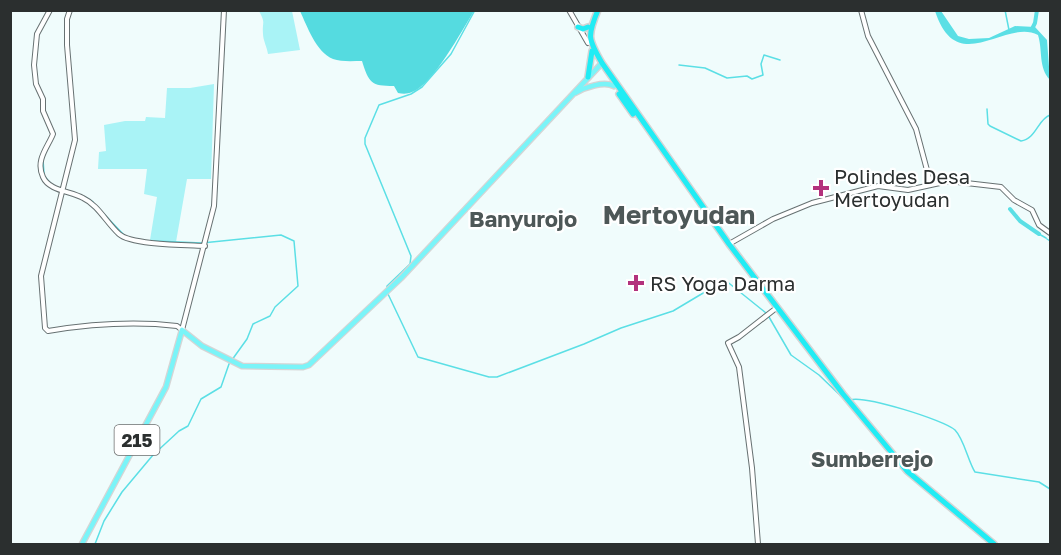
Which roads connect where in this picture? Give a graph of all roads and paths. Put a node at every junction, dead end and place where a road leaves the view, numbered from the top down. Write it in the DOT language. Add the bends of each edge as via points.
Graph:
graph roads {
  1 [pos="50,10"];
  2 [pos="69,10"];
  3 [pos="224,10"];
  4 [pos="569,10"];
  5 [pos="597,10"];
  6 [pos="861,10"];
  7 [pos="586,34"];
  8 [pos="592,51"];
  9 [pos="601,64"];
  10 [pos="588,77"];
  11 [pos="611,82"];
  12 [pos="581,87"];
  13 [pos="931,185"];
  14 [pos="62,188"];
  15 [pos="1050,233"];
  16 [pos="205,244"];
  17 [pos="729,244"];
  18 [pos="775,309"];
  19 [pos="182,330"];
  20 [pos="833,382"];
  21 [pos="82,544"];
  22 [pos="758,544"];
  23 [pos="992,544"];
  1 -- 14 [label="street" via="36,38 34,65 44,114 53,134 42,154 42,172 46,181"];
  2 -- 14 [label="street" via="69,95 75,137"];
  3 -- 16 [label="street" via="215,196"];
  4 -- 7 [label="street"];
  5 -- 7 [label="highway"];
  6 -- 13 [label="street" via="867,34 915,126"];
  7 -- 8 [label="highway"];
  7 -- 9 [label="highway"];
  8 -- 9 [label="highway"];
  8 -- 10 [label="highway"];
  9 -- 10 [label="main road"];
  9 -- 11 [label="highway"];
  10 -- 12 [label="main road"];
  11 -- 12 [label="main road"];
  11 -- 17 [label="highway"];
  11 -- 18 [label="highway"];
  12 -- 19 [label="main road" via="387,292 304,367 247,367 202,346"];
  13 -- 15 [label="street" via="953,181 1001,187 1032,210 1039,225"];
  13 -- 17 [label="street" via="907,190 878,186 812,203"];
  14 -- 16 [label="street" via="89,201 124,237"];
  14 -- 19 [label="street" via="41,276 46,331 129,322 177,326"];
  16 -- 19 [label="street"];
  17 -- 20 [label="highway"];
  18 -- 20 [label="highway"];
  18 -- 22 [label="street" via="728,343 739,367"];
  19 -- 21 [label="main road, 215" via="166,387"];
  20 -- 23 [label="highway" via="889,452"];
}
